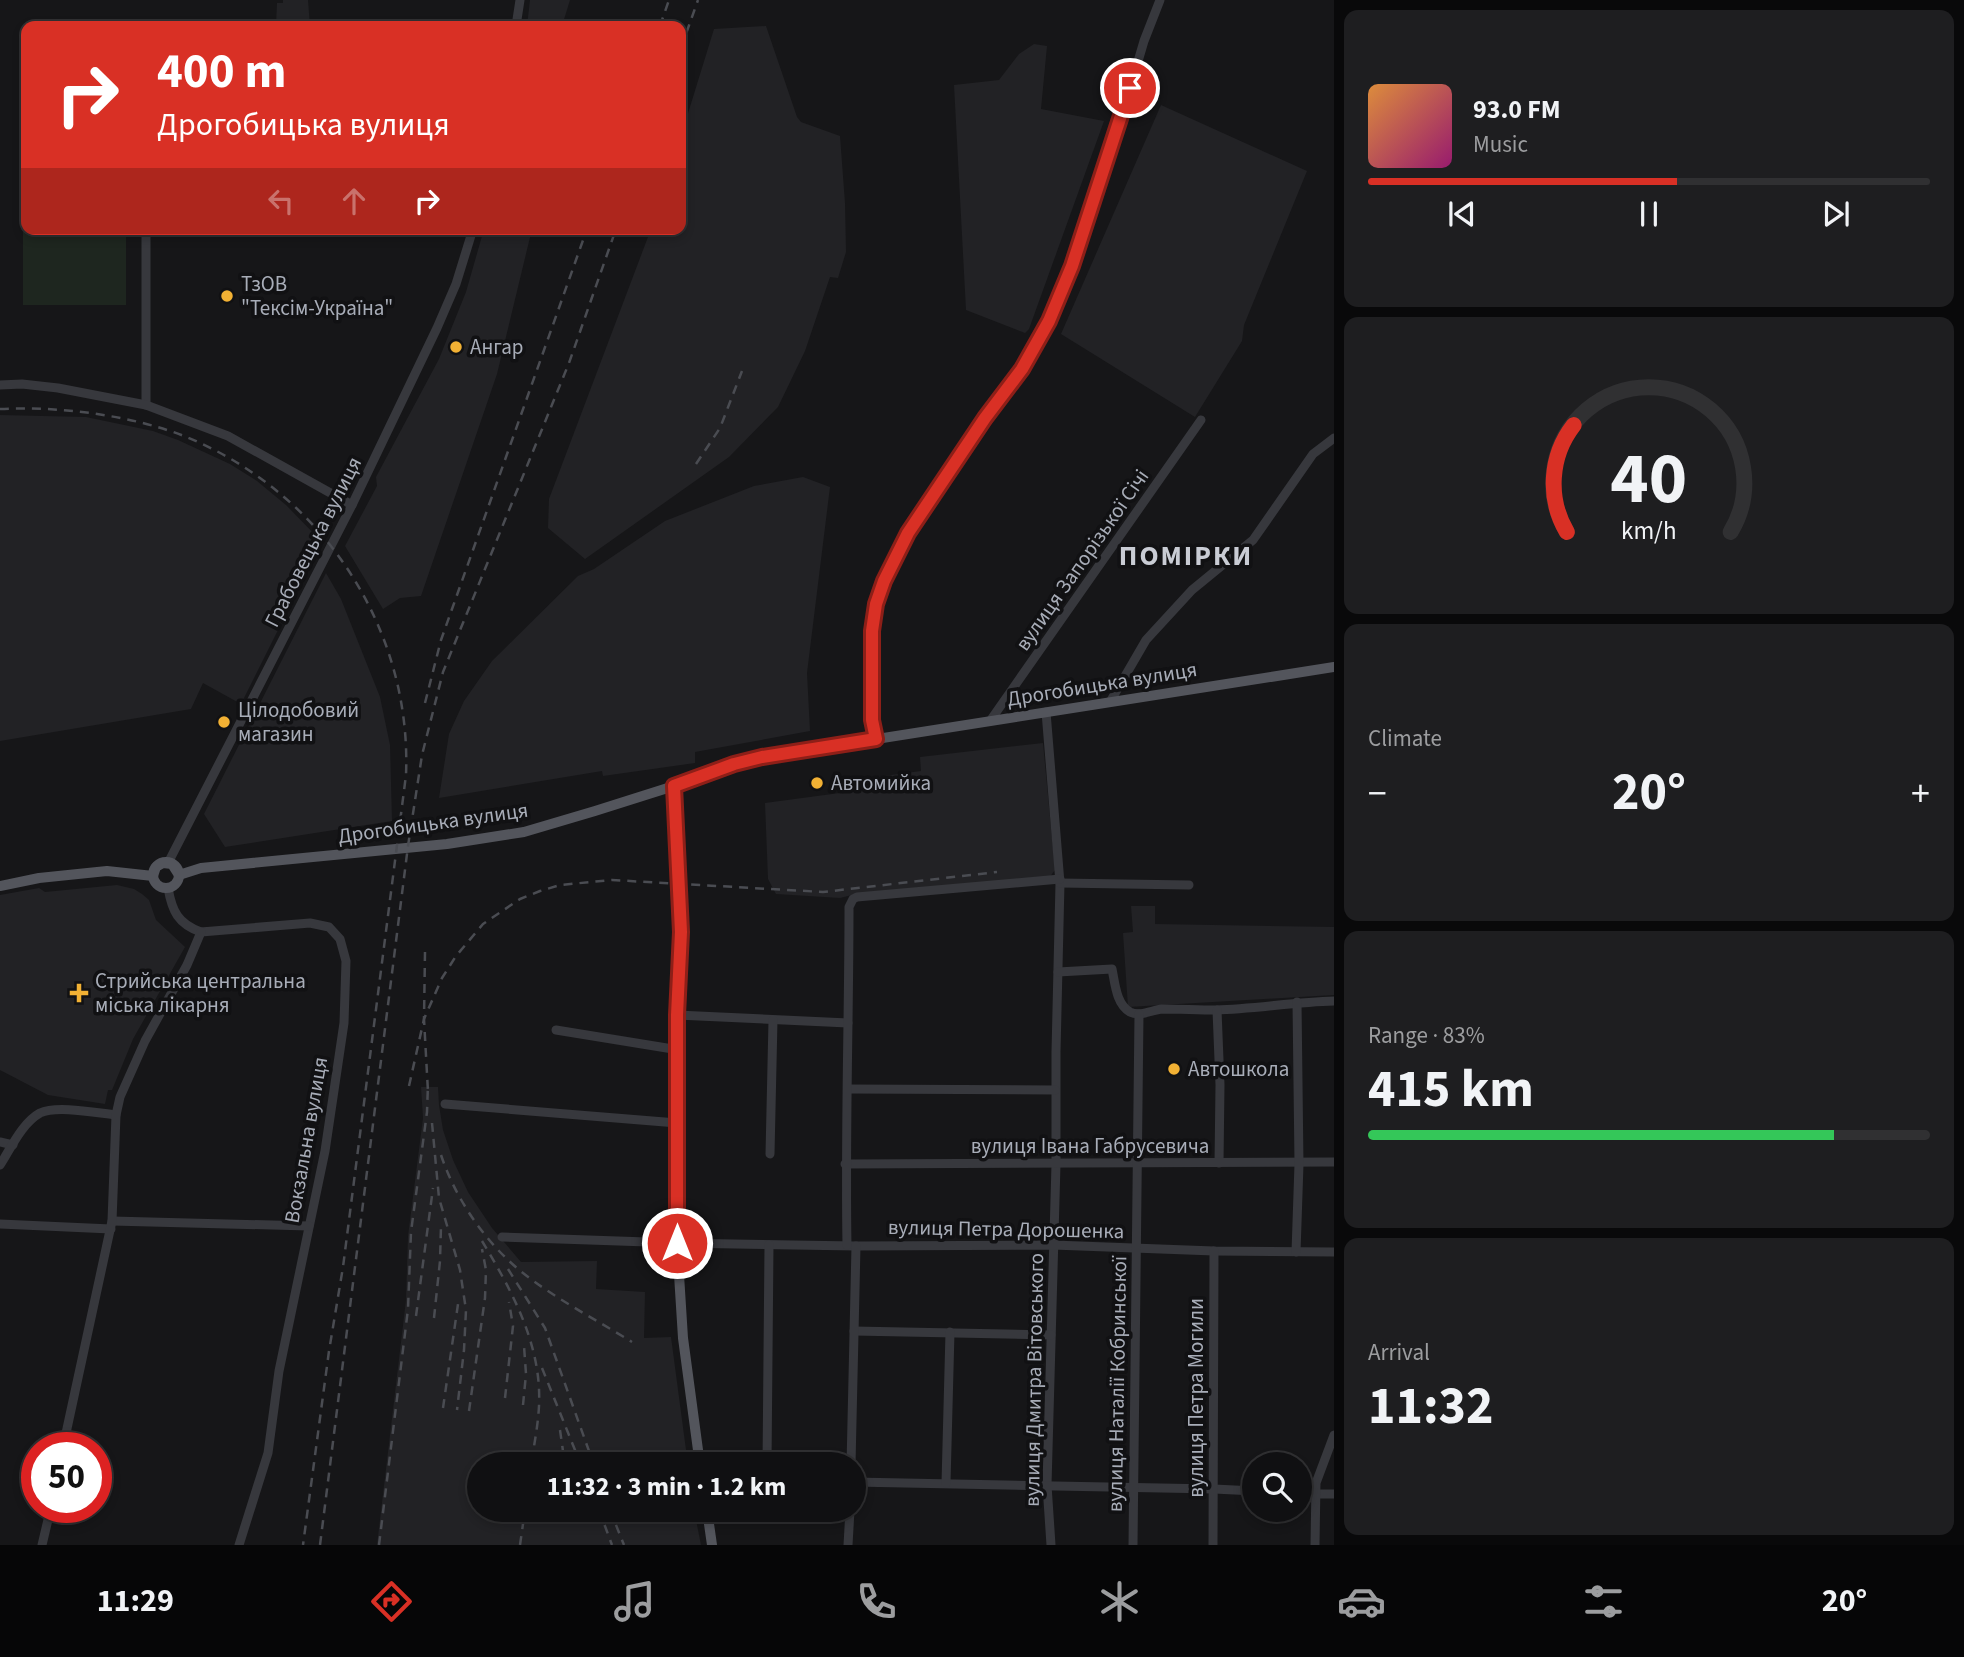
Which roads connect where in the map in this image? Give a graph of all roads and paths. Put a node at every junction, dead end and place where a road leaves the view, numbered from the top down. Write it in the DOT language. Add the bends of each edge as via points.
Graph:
graph roads {
  1 [pos="520,0"];
  2 [pos="1160,0"];
  3 [pos="517,21"];
  4 [pos="146,235"];
  5 [pos="471,235"];
  6 [pos="0,385"];
  7 [pos="146,405"];
  8 [pos="1201,420"];
  9 [pos="1334,438"];
  10 [pos="352,505"];
  11 [pos="1334,667"];
  12 [pos="1110,702"];
  13 [pos="1046,712"];
  14 [pos="990,720"];
  15 [pos="876,739"];
  16 [pos="674,786"];
  17 [pos="168,863"];
  18 [pos="179,875"];
  19 [pos="153,876"];
  20 [pos="1060,881"];
  21 [pos="1189,885"];
  22 [pos="0,886"];
  23 [pos="168,888"];
  24 [pos="201,932"];
  25 [pos="1058,972"];
  26 [pos="1334,1001"];
  27 [pos="1297,1002"];
  28 [pos="1217,1010"];
  29 [pos="1139,1014"];
  30 [pos="677,1015"];
  31 [pos="773,1020"];
  32 [pos="848,1023"];
  33 [pos="556,1030"];
  34 [pos="679,1049"];
  35 [pos="848,1089"];
  36 [pos="1055,1090"];
  37 [pos="445,1104"];
  38 [pos="116,1115"];
  39 [pos="677,1123"];
  40 [pos="0,1142"];
  41 [pos="13,1144"];
  42 [pos="770,1154"];
  43 [pos="1334,1162"];
  44 [pos="1137,1163"];
  45 [pos="0,1164"];
  46 [pos="845,1164"];
  47 [pos="1056,1164"];
  48 [pos="1219,1164"];
  49 [pos="1299,1164"];
  50 [pos="0,1224"];
  51 [pos="111,1225"];
  52 [pos="309,1226"];
  53 [pos="502,1237"];
  54 [pos="677,1243"];
  55 [pos="769,1245"];
  56 [pos="852,1245"];
  57 [pos="1053,1245"];
  58 [pos="1136,1248"];
  59 [pos="1214,1251"];
  60 [pos="1296,1252"];
  61 [pos="1334,1252"];
  62 [pos="854,1331"];
  63 [pos="950,1332"];
  64 [pos="1051,1335"];
  65 [pos="67,1432"];
  66 [pos="1334,1436"];
  67 [pos="698,1452"];
  68 [pos="767,1452"];
  69 [pos="851,1452"];
  70 [pos="866,1482"];
  71 [pos="946,1483"];
  72 [pos="1047,1485"];
  73 [pos="1134,1487"];
  74 [pos="1214,1489"];
  75 [pos="1242,1490"];
  76 [pos="1334,1494"];
  77 [pos="1312,1495"];
  78 [pos="1315,1495"];
  79 [pos="709,1522"];
  80 [pos="849,1522"];
  81 [pos="47,1523"];
  82 [pos="42,1545"];
  83 [pos="239,1545"];
  84 [pos="712,1545"];
  85 [pos="848,1545"];
  86 [pos="1051,1545"];
  87 [pos="1133,1545"];
  88 [pos="1213,1545"];
  89 [pos="1315,1545"];
  1 -- 3 [label="street"];
  2 -- 15 [label="street" via="1072,266 1049,321 1022,369 908,533 884,581 872,631"];
  4 -- 7 [label="street"];
  5 -- 10 [label="street, Грабовецька вулиця" via="437,328"];
  6 -- 7 [label="street" via="58,388"];
  7 -- 10 [label="street" via="228,436"];
  8 -- 14 [label="street, вулиця Запорізької Січі"];
  9 -- 12 [label="street" via="1313,454 1253,540 1192,590 1146,640"];
  10 -- 17 [label="street, Грабовецька вулиця"];
  11 -- 12 [label="main road, Дрогобицька вулиця"];
  12 -- 13 [label="main road, Дрогобицька вулиця"];
  13 -- 14 [label="main road, Дрогобицька вулиця"];
  13 -- 20 [label="street, вулиця Дмитра Вітовського"];
  14 -- 15 [label="main road, Дрогобицька вулиця"];
  15 -- 16 [label="main road, Дрогобицька вулиця" via="762,757"];
  16 -- 18 [label="main road, Дрогобицька вулиця" via="498,837 201,867"];
  16 -- 30 [label="main road" via="681,932"];
  17 -- 18 [label="main road"];
  17 -- 19 [label="main road" via="156,867"];
  18 -- 23 [label="main road" via="176,884"];
  19 -- 22 [label="main road" via="107,871"];
  19 -- 23 [label="main road" via="159,887"];
  20 -- 21 [label="street"];
  20 -- 25 [label="street, вулиця Дмитра Вітовського"];
  20 -- 32 [label="street" via="853,899 849,907"];
  23 -- 24 [label="street" via="179,919"];
  24 -- 38 [label="street" via="145,1041"];
  24 -- 52 [label="street, Вокзальна вулиця" via="310,923 329,927 340,939 345,961 344,1023"];
  25 -- 29 [label="street" via="1112,969 1118,999"];
  25 -- 36 [label="street, вулиця Дмитра Вітовського"];
  26 -- 27 [label="street"];
  27 -- 28 [label="street"];
  27 -- 49 [label="street"];
  28 -- 29 [label="street" via="1159,1009"];
  28 -- 48 [label="street"];
  29 -- 44 [label="street, вулиця Наталії Кобринської"];
  30 -- 31 [label="street"];
  30 -- 34 [label="main road"];
  31 -- 32 [label="street"];
  31 -- 42 [label="street"];
  32 -- 35 [label="street"];
  33 -- 34 [label="street"];
  34 -- 39 [label="main road"];
  35 -- 36 [label="street"];
  35 -- 46 [label="street"];
  36 -- 47 [label="street, вулиця Дмитра Вітовського"];
  37 -- 39 [label="street"];
  38 -- 41 [label="street" via="42,1112"];
  38 -- 51 [label="street"];
  39 -- 54 [label="main road"];
  40 -- 41 [label="street"];
  41 -- 45 [label="street"];
  43 -- 49 [label="street, вулиця Івана Габрусевича"];
  44 -- 47 [label="street, вулиця Івана Габрусевича"];
  44 -- 48 [label="street, вулиця Івана Габрусевича"];
  44 -- 58 [label="street, вулиця Наталії Кобринської"];
  46 -- 47 [label="street, вулиця Івана Габрусевича"];
  46 -- 56 [label="street"];
  47 -- 57 [label="street, вулиця Дмитра Вітовського"];
  48 -- 49 [label="street, вулиця Івана Габрусевича"];
  49 -- 60 [label="street"];
  50 -- 51 [label="street"];
  51 -- 52 [label="street"];
  51 -- 65 [label="street"];
  52 -- 83 [label="street, Вокзальна вулиця" via="279,1371 268,1453"];
  53 -- 54 [label="street, вулиця Петра Дорошенка"];
  54 -- 55 [label="street, вулиця Петра Дорошенка"];
  54 -- 67 [label="main road" via="683,1338"];
  55 -- 56 [label="street, вулиця Петра Дорошенка"];
  55 -- 68 [label="street"];
  56 -- 57 [label="street, вулиця Петра Дорошенка"];
  56 -- 62 [label="street"];
  57 -- 58 [label="street, вулиця Петра Дорошенка"];
  57 -- 64 [label="street, вулиця Дмитра Вітовського"];
  58 -- 59 [label="street, вулиця Петра Дорошенка"];
  58 -- 73 [label="street, вулиця Наталії Кобринської"];
  59 -- 60 [label="street, вулиця Петра Дорошенка"];
  59 -- 74 [label="street, вулиця Петра Могили"];
  60 -- 61 [label="street, вулиця Петра Дорошенка"];
  62 -- 63 [label="street"];
  62 -- 69 [label="street"];
  63 -- 64 [label="street"];
  63 -- 71 [label="street"];
  64 -- 72 [label="street, вулиця Дмитра Вітовського"];
  66 -- 78 [label="street"];
  70 -- 71 [label="street"];
  71 -- 72 [label="street"];
  72 -- 73 [label="street"];
  72 -- 86 [label="street, вулиця Дмитра Вітовського"];
  73 -- 74 [label="street"];
  73 -- 87 [label="street, вулиця Наталії Кобринської"];
  74 -- 75 [label="street"];
  74 -- 88 [label="street, вулиця Петра Могили"];
  76 -- 78 [label="street"];
  77 -- 78 [label="street"];
  78 -- 89 [label="street"];
  79 -- 84 [label="main road"];
  80 -- 85 [label="street"];
  81 -- 82 [label="street"];
}
